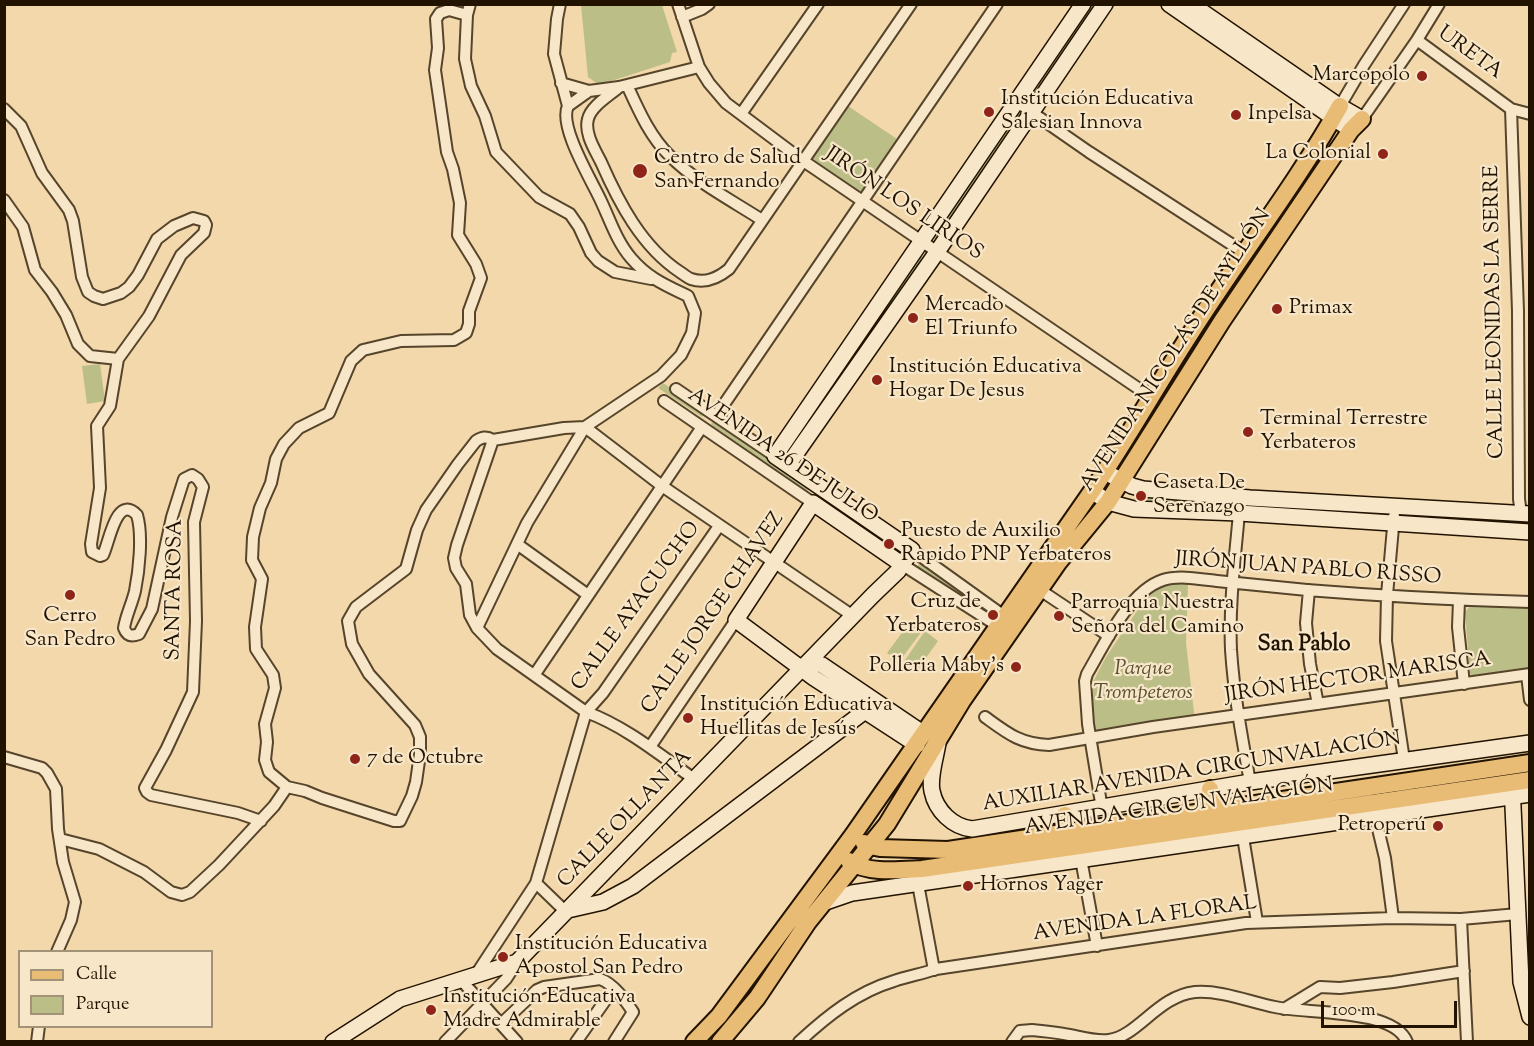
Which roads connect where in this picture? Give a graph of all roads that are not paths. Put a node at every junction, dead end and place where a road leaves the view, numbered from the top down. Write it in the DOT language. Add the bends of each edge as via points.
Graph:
graph roads {
  1 [pos="560,4"];
  2 [pos="678,4"];
  3 [pos="709,4"];
  4 [pos="818,4"];
  5 [pos="911,4"];
  6 [pos="997,4"];
  7 [pos="1083,4"];
  8 [pos="1105,4"];
  9 [pos="1169,4"];
  10 [pos="1191,4"];
  11 [pos="1404,4"];
  12 [pos="1439,4"];
  13 [pos="468,10"];
  14 [pos="682,17"];
  15 [pos="1417,40"];
  16 [pos="699,67"];
  17 [pos="561,83"];
  18 [pos="623,86"];
  19 [pos="589,92"];
  20 [pos="1017,102"];
  21 [pos="568,106"];
  22 [pos="4,109"];
  23 [pos="1511,109"];
  24 [pos="1031,112"];
  25 [pos="1337,112"];
  26 [pos="741,114"];
  27 [pos="1530,114"];
  28 [pos="1357,125"];
  29 [pos="802,160"];
  30 [pos="4,200"];
  31 [pos="862,200"];
  32 [pos="762,220"];
  33 [pos="922,241"];
  34 [pos="937,252"];
  35 [pos="1245,254"];
  36 [pos="652,279"];
  37 [pos="1524,311"];
  38 [pos="118,359"];
  39 [pos="676,389"];
  40 [pos="1151,397"];
  41 [pos="664,401"];
  42 [pos="716,416"];
  43 [pos="585,427"];
  44 [pos="702,427"];
  45 [pos="493,440"];
  46 [pos="782,461"];
  47 [pos="1105,472"];
  48 [pos="1122,481"];
  49 [pos="662,486"];
  50 [pos="1092,491"];
  51 [pos="1289,500"];
  52 [pos="1107,502"];
  53 [pos="813,503"];
  54 [pos="1395,506"];
  55 [pos="1239,513"];
  56 [pos="1525,514"];
  57 [pos="1288,517"];
  58 [pos="1393,524"];
  59 [pos="719,526"];
  60 [pos="1530,532"];
  61 [pos="517,544"];
  62 [pos="912,550"];
  63 [pos="775,562"];
  64 [pos="903,565"];
  65 [pos="1233,582"];
  66 [pos="1040,590"];
  67 [pos="1309,590"];
  68 [pos="588,595"];
  69 [pos="1387,595"];
  70 [pos="1459,600"];
  71 [pos="1530,602"];
  72 [pos="853,616"];
  73 [pos="736,620"];
  74 [pos="1001,621"];
  75 [pos="477,628"];
  76 [pos="1109,636"];
  77 [pos="806,664"];
  78 [pos="535,675"];
  79 [pos="1528,675"];
  80 [pos="1464,684"];
  81 [pos="1393,694"];
  82 [pos="1530,700"];
  83 [pos="1318,704"];
  84 [pos="586,711"];
  85 [pos="865,711"];
  86 [pos="1238,716"];
  87 [pos="985,717"];
  88 [pos="1090,737"];
  89 [pos="926,739"];
  90 [pos="1530,743"];
  91 [pos="650,747"];
  92 [pos="1508,747"];
  93 [pos="4,757"];
  94 [pos="1404,760"];
  95 [pos="1530,763"];
  96 [pos="694,779"];
  97 [pos="1530,780"];
  98 [pos="1512,781"];
  99 [pos="1250,782"];
  100 [pos="287,787"];
  101 [pos="1210,789"];
  102 [pos="1530,794"];
  103 [pos="1101,809"];
  104 [pos="1374,809"];
  105 [pos="1214,811"];
  106 [pos="1065,815"];
  107 [pos="261,821"];
  108 [pos="1067,832"];
  109 [pos="853,836"];
  110 [pos="1243,837"];
  111 [pos="60,839"];
  112 [pos="870,846"];
  113 [pos="838,854"];
  114 [pos="1081,859"];
  115 [pos="855,866"];
  116 [pos="536,883"];
  117 [pos="918,884"];
  118 [pos="823,903"];
  119 [pos="567,911"];
  120 [pos="1518,914"];
  121 [pos="1393,918"];
  122 [pos="1461,919"];
  123 [pos="1257,922"];
  124 [pos="1097,946"];
  125 [pos="57,950"];
  126 [pos="517,962"];
  127 [pos="934,970"];
  128 [pos="1464,971"];
  129 [pos="468,978"];
  130 [pos="614,988"];
  131 [pos="482,1004"];
  132 [pos="1284,1008"];
  133 [pos="1530,1017"];
  134 [pos="501,1024"];
  135 [pos="1032,1030"];
  136 [pos="333,1041"];
  137 [pos="445,1041"];
  138 [pos="517,1041"];
  139 [pos="576,1041"];
  140 [pos="614,1041"];
  141 [pos="694,1041"];
  142 [pos="720,1041"];
  143 [pos="799,1041"];
  144 [pos="1012,1041"];
  145 [pos="1038,1041"];
  146 [pos="1407,1041"];
  147 [pos="1467,1041"];
  1 -- 17 [label="street" via="554,54"];
  2 -- 14 [label="street, JIRÓN LOS LIRIOS"];
  3 -- 14 [label="street"];
  4 -- 26 [label="street"];
  5 -- 29 [label="street"];
  6 -- 31 [label="street"];
  7 -- 20 [label="street"];
  8 -- 24 [label="street"];
  9 -- 25 [label="street"];
  10 -- 25 [label="street"];
  11 -- 25 [label="street, AVENIDA NICOLÁS DE AYLLÓN"];
  12 -- 15 [label="street, AVENIDA NICOLÁS DE AYLLÓN"];
  13 -- 36 [label="street" via="465,59 496,152 539,197 570,214 598,261 615,272"];
  13 -- 100 [label="street" via="449,10 436,19 435,70 459,203 459,235 481,278 466,333 454,340 401,341 363,350 351,361 329,413 299,428 284,444 253,537 252,560 262,579 256,649 273,675 275,688 265,724 265,760 269,772"];
  14 -- 16 [label="street, JIRÓN LOS LIRIOS"];
  15 -- 23 [label="street, URETA"];
  15 -- 28 [label="street, AVENIDA NICOLÁS DE AYLLÓN"];
  16 -- 18 [label="street"];
  16 -- 26 [label="street, JIRÓN LOS LIRIOS" via="726,103"];
  17 -- 19 [label="street"];
  17 -- 21 [label="street"];
  18 -- 19 [label="street"];
  18 -- 32 [label="street" via="669,155"];
  18 -- 32 [label="street" via="589,114 590,138 621,206 667,264 691,279 710,281 729,269"];
  19 -- 21 [label="street"];
  20 -- 24 [label="street"];
  20 -- 33 [label="street"];
  21 -- 36 [label="street" via="567,121 581,164 629,257"];
  22 -- 38 [label="street, SANTA ROSA" via="21,126 42,173 69,210 82,277 94,296 112,297 129,287 157,239 174,226 193,218 206,225 204,233 181,255 148,316"];
  23 -- 27 [label="street, URETA"];
  23 -- 37 [label="street, CALLE LEONIDAS LA SERRE"];
  24 -- 34 [label="street"];
  24 -- 35 [label="street"];
  25 -- 28 [label="street"];
  25 -- 35 [label="main road, AVENIDA NICOLÁS DE AYLLÓN"];
  26 -- 29 [label="street, JIRÓN LOS LIRIOS"];
  28 -- 48 [label="main road, AVENIDA NICOLÁS DE AYLLÓN" via="1222,321"];
  29 -- 31 [label="street, JIRÓN LOS LIRIOS"];
  29 -- 32 [label="street"];
  30 -- 38 [label="street" via="23,227 35,270 66,315 78,344 90,356"];
  31 -- 33 [label="street, JIRÓN LOS LIRIOS"];
  31 -- 42 [label="street"];
  33 -- 34 [label="street, JIRÓN LOS LIRIOS"];
  33 -- 46 [label="street"];
  34 -- 40 [label="street, JIRÓN LOS LIRIOS"];
  34 -- 46 [label="street"];
  35 -- 40 [label="main road, AVENIDA NICOLÁS DE AYLLÓN"];
  36 -- 43 [label="street" via="688,296 695,313 681,356 661,376"];
  37 -- 56 [label="street, CALLE LEONIDAS LA SERRE" via="1519,499"];
  38 -- 107 [label="street, SANTA ROSA" via="110,406 97,426 100,488 92,552 103,555 120,513 134,512 139,537 134,593 124,628 129,635 139,634 152,609 184,479 192,475 203,487 194,522 193,692 145,788 151,795"];
  39 -- 42 [label="street, AVENIDA 26 DE JULIO"];
  40 -- 47 [label="main road, AVENIDA NICOLÁS DE AYLLÓN"];
  41 -- 44 [label="street, AVENIDA 26 DE JULIO"];
  42 -- 46 [label="street, AVENIDA 26 DE JULIO"];
  43 -- 45 [label="street"];
  43 -- 49 [label="street"];
  43 -- 61 [label="street"];
  44 -- 49 [label="street"];
  44 -- 53 [label="street, AVENIDA 26 DE JULIO"];
  45 -- 75 [label="street" via="454,558 466,584 470,615"];
  45 -- 100 [label="street" via="481,437 436,494 417,530 406,569 356,607 348,621 352,644 369,674 415,725 420,737 416,782 405,814 400,821 394,821"];
  46 -- 62 [label="street, AVENIDA 26 DE JULIO"];
  47 -- 48 [label="street"];
  47 -- 50 [label="main road, AVENIDA NICOLÁS DE AYLLÓN"];
  48 -- 51 [label="street" via="1143,489"];
  48 -- 52 [label="main road, AVENIDA NICOLÁS DE AYLLÓN"];
  49 -- 59 [label="street"];
  49 -- 68 [label="street"];
  50 -- 52 [label="street"];
  50 -- 74 [label="main road, AVENIDA NICOLÁS DE AYLLÓN"];
  51 -- 54 [label="street"];
  51 -- 57 [label="street"];
  52 -- 55 [label="street" via="1134,509"];
  52 -- 66 [label="main road, AVENIDA NICOLÁS DE AYLLÓN"];
  53 -- 63 [label="street, CALLE JORGE CHAVEZ"];
  53 -- 64 [label="street, AVENIDA 26 DE JULIO"];
  54 -- 56 [label="street"];
  54 -- 58 [label="street"];
  55 -- 57 [label="street"];
  55 -- 65 [label="street"];
  57 -- 58 [label="street"];
  58 -- 60 [label="street"];
  58 -- 69 [label="street"];
  59 -- 63 [label="street"];
  59 -- 84 [label="street, CALLE AYACUCHO" via="603,693"];
  61 -- 68 [label="street"];
  61 -- 75 [label="street"];
  62 -- 64 [label="street, CALLE OLLANTA"];
  62 -- 74 [label="street, AVENIDA 26 DE JULIO"];
  63 -- 72 [label="street"];
  63 -- 73 [label="street, CALLE JORGE CHAVEZ"];
  64 -- 72 [label="street, CALLE OLLANTA"];
  64 -- 74 [label="street, AVENIDA 26 DE JULIO"];
  65 -- 67 [label="street, JIRÓN JUAN PABLO RISSO"];
  65 -- 76 [label="street, JIRÓN JUAN PABLO RISSO" via="1162,580 1133,602"];
  65 -- 86 [label="street" via="1232,650"];
  66 -- 76 [label="street"];
  66 -- 89 [label="main road, AVENIDA NICOLÁS DE AYLLÓN" via="962,701"];
  67 -- 69 [label="street, JIRÓN JUAN PABLO RISSO"];
  67 -- 83 [label="street" via="1306,623"];
  68 -- 78 [label="street"];
  69 -- 70 [label="street, JIRÓN JUAN PABLO RISSO"];
  69 -- 81 [label="street" via="1386,640"];
  70 -- 71 [label="street, JIRÓN JUAN PABLO RISSO"];
  70 -- 80 [label="street"];
  72 -- 77 [label="street, CALLE OLLANTA"];
  73 -- 77 [label="street"];
  73 -- 91 [label="street, CALLE JORGE CHAVEZ"];
  74 -- 89 [label="main road, AVENIDA NICOLÁS DE AYLLÓN"];
  75 -- 78 [label="street" via="497,649"];
  76 -- 88 [label="street, JIRÓN JUAN PABLO RISSO" via="1085,681"];
  77 -- 85 [label="street"];
  77 -- 89 [label="street" via="822,664"];
  77 -- 96 [label="street, CALLE OLLANTA"];
  78 -- 84 [label="street"];
  79 -- 80 [label="street, JIRÓN HECTOR MARISCA"];
  79 -- 82 [label="street"];
  80 -- 81 [label="street, JIRÓN HECTOR MARISCA"];
  81 -- 83 [label="street, JIRÓN HECTOR MARISCA"];
  81 -- 94 [label="street"];
  83 -- 86 [label="street, JIRÓN HECTOR MARISCA"];
  84 -- 91 [label="street"];
  84 -- 116 [label="street"];
  85 -- 89 [label="street"];
  85 -- 119 [label="street" via="633,886 603,902"];
  86 -- 88 [label="street, JIRÓN HECTOR MARISCA"];
  86 -- 99 [label="street"];
  87 -- 88 [label="street, JIRÓN HECTOR MARISCA" via="1017,739 1033,744"];
  88 -- 103 [label="street, JIRÓN JUAN PABLO RISSO"];
  89 -- 106 [label="street, AUXILIAR AVENIDA CIRCUNVALACIÓN" via="932,792 941,810 963,828"];
  89 -- 109 [label="main road, AVENIDA NICOLÁS DE AYLLÓN"];
  89 -- 112 [label="main road, AVENIDA NICOLÁS DE AYLLÓN" via="887,824"];
  90 -- 92 [label="street, AUXILIAR AVENIDA CIRCUNVALACIÓN"];
  91 -- 96 [label="street"];
  92 -- 94 [label="street, AUXILIAR AVENIDA CIRCUNVALACIÓN"];
  92 -- 98 [label="street"];
  93 -- 111 [label="street" via="47,773 57,796"];
  94 -- 99 [label="street, AUXILIAR AVENIDA CIRCUNVALACIÓN"];
  95 -- 98 [label="main road, AVENIDA CIRCUNVALACIÓN"];
  96 -- 119 [label="street, CALLE OLLANTA"];
  97 -- 98 [label="main road, AVENIDA CIRCUNVALACIÓN"];
  98 -- 102 [label="street"];
  98 -- 104 [label="main road, AVENIDA CIRCUNVALACIÓN"];
  98 -- 105 [label="main road, AVENIDA CIRCUNVALACIÓN"];
  98 -- 120 [label="street"];
  99 -- 101 [label="street, AUXILIAR AVENIDA CIRCUNVALACIÓN"];
  100 -- 107 [label="street"];
  101 -- 103 [label="street, AUXILIAR AVENIDA CIRCUNVALACIÓN"];
  101 -- 105 [label="main road"];
  103 -- 106 [label="street, AUXILIAR AVENIDA CIRCUNVALACIÓN"];
  104 -- 110 [label="street"];
  104 -- 115 [label="main road, AVENIDA CIRCUNVALACIÓN" via="921,869 875,870"];
  104 -- 121 [label="street"];
  105 -- 108 [label="main road, AVENIDA CIRCUNVALACIÓN"];
  106 -- 108 [label="main road"];
  107 -- 111 [label="street" via="190,892 182,895 99,849"];
  108 -- 112 [label="main road, AVENIDA CIRCUNVALACIÓN" via="948,850"];
  109 -- 112 [label="main road, AVENIDA CIRCUNVALACIÓN"];
  109 -- 113 [label="main road, AVENIDA NICOLÁS DE AYLLÓN"];
  110 -- 114 [label="street"];
  110 -- 123 [label="street"];
  111 -- 125 [label="street" via="75,902"];
  112 -- 115 [label="main road, AVENIDA NICOLÁS DE AYLLÓN"];
  113 -- 115 [label="main road, AVENIDA CIRCUNVALACIÓN"];
  113 -- 141 [label="main road, AVENIDA NICOLÁS DE AYLLÓN" via="720,1016"];
  114 -- 117 [label="street"];
  114 -- 124 [label="street"];
  115 -- 118 [label="main road, AVENIDA NICOLÁS DE AYLLÓN"];
  116 -- 119 [label="street"];
  116 -- 129 [label="street"];
  117 -- 118 [label="street" via="852,893"];
  117 -- 127 [label="street"];
  118 -- 142 [label="main road, AVENIDA NICOLÁS DE AYLLÓN" via="757,998"];
  119 -- 126 [label="street, CALLE OLLANTA"];
  120 -- 122 [label="street, AVENIDA LA FLORAL"];
  120 -- 133 [label="street" via="1521,982"];
  121 -- 122 [label="street, AVENIDA LA FLORAL"];
  121 -- 123 [label="street, AVENIDA LA FLORAL"];
  122 -- 128 [label="street"];
  123 -- 124 [label="street, AVENIDA LA FLORAL"];
  124 -- 127 [label="street, AVENIDA LA FLORAL"];
  126 -- 129 [label="street"];
  126 -- 131 [label="street, CALLE OLLANTA"];
  127 -- 143 [label="street, AVENIDA LA FLORAL" via="868,991 820,1022"];
  128 -- 132 [label="street" via="1340,988 1320,987"];
  128 -- 147 [label="street"];
  129 -- 131 [label="street"];
  129 -- 136 [label="street" via="400,999"];
  130 -- 134 [label="street" via="600,979 544,987"];
  130 -- 139 [label="street"];
  130 -- 140 [label="street" via="633,1012"];
  131 -- 134 [label="street"];
  131 -- 137 [label="street, CALLE OLLANTA"];
  132 -- 135 [label="street" via="1194,992 1180,994 1125,1034 1109,1040"];
  132 -- 146 [label="street" via="1371,1019 1397,1029"];
  134 -- 138 [label="street"];
  135 -- 144 [label="street" via="1020,1031"];
  135 -- 145 [label="street"];
}
